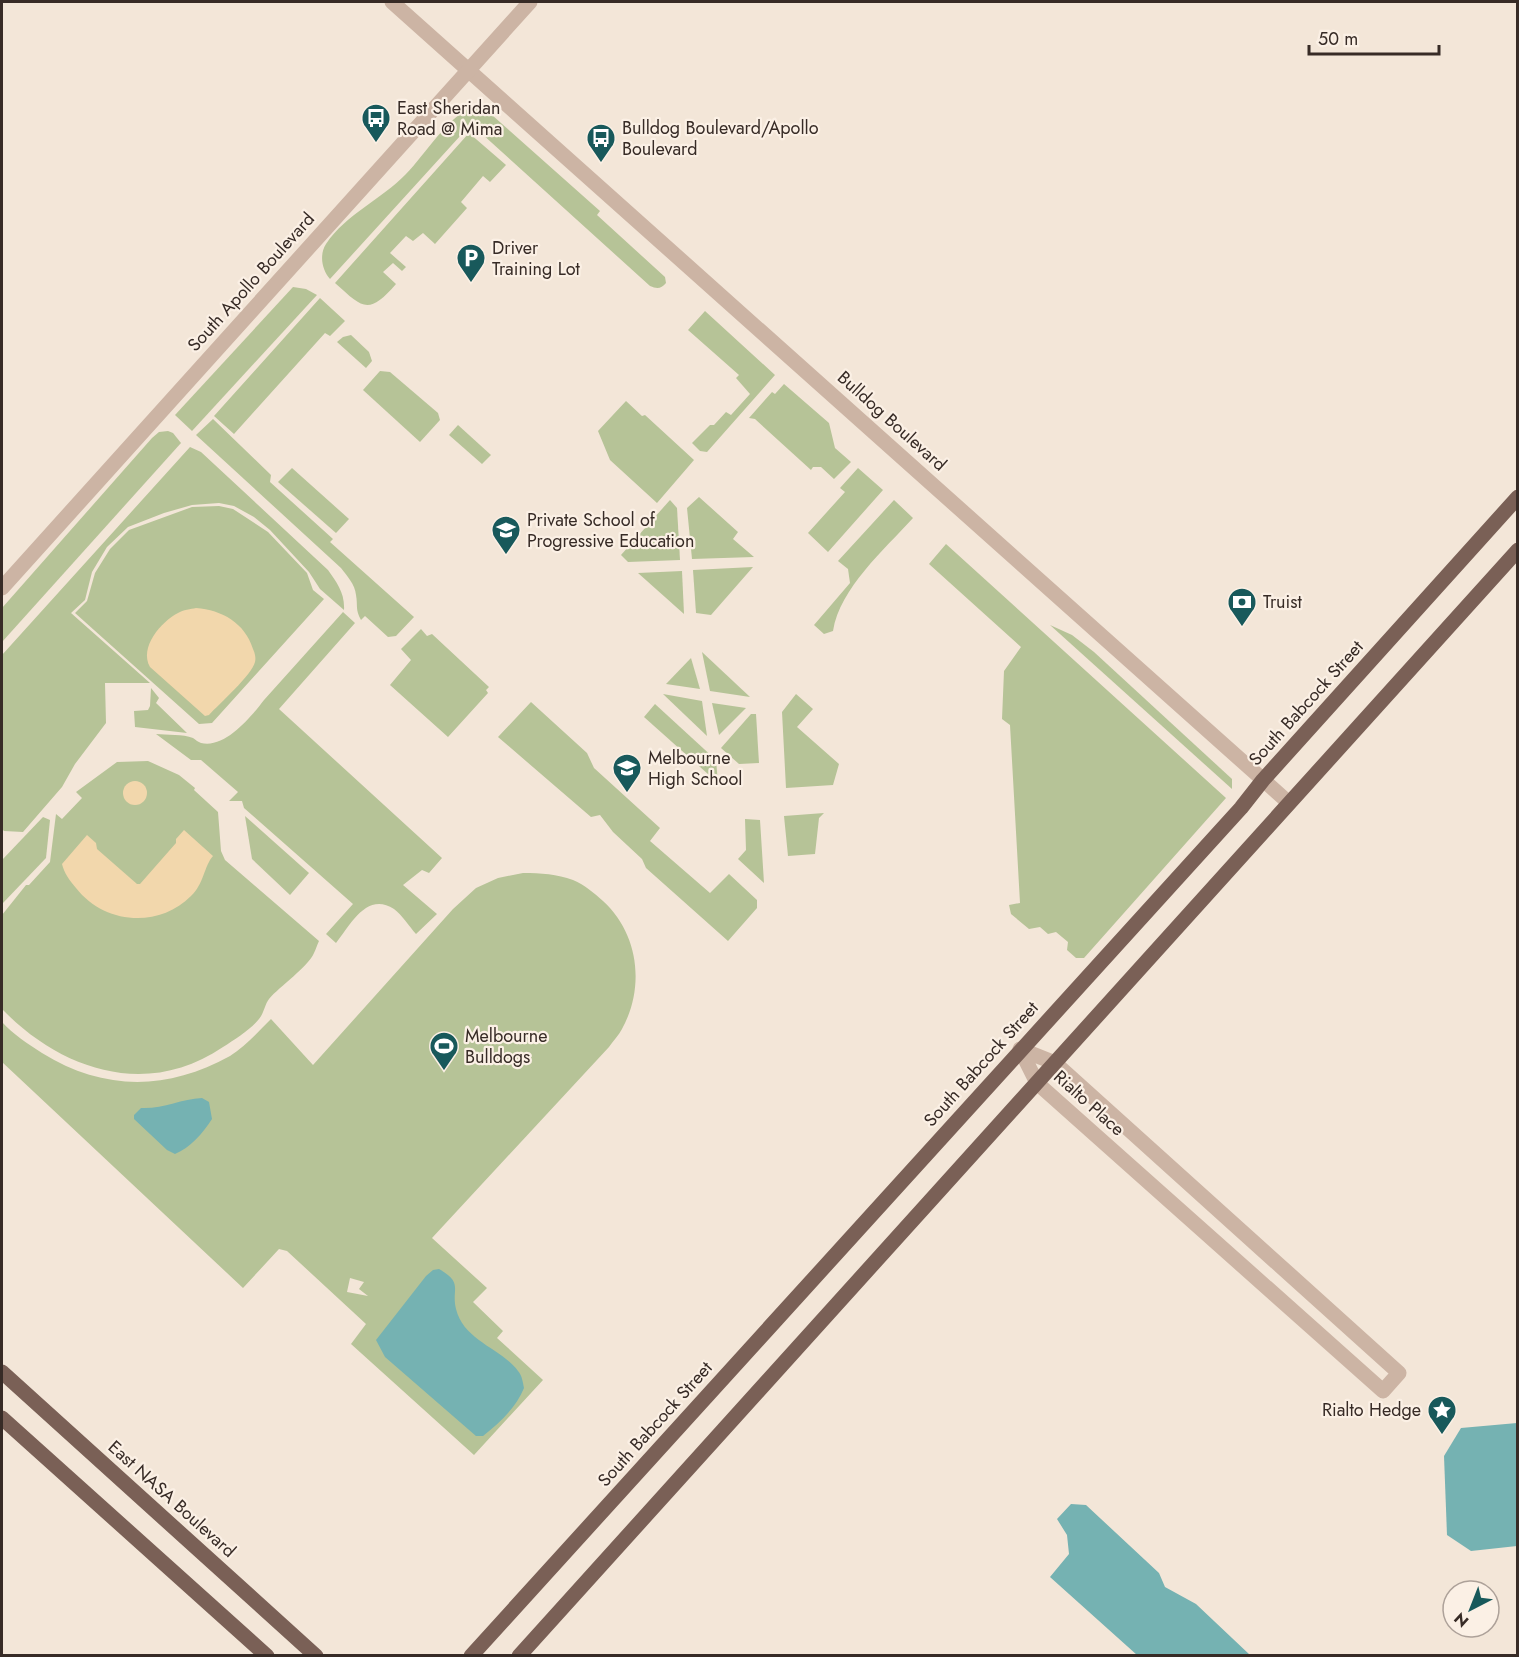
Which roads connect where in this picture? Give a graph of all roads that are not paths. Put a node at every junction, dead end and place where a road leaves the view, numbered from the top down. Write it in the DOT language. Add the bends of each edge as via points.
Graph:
graph roads {
  1 [pos="392,2"];
  2 [pos="530,2"];
  3 [pos="468,70"];
  4 [pos="1518,498"];
  5 [pos="1518,550"];
  6 [pos="2,588"];
  7 [pos="1263,780"];
  8 [pos="1289,803"];
  9 [pos="1020,1049"];
  10 [pos="1055,1063"];
  11 [pos="1037,1083"];
  12 [pos="1114,1116"];
  13 [pos="1096,1136"];
  14 [pos="1225,1217"];
  15 [pos="1208,1235"];
  16 [pos="2,1372"];
  17 [pos="2,1419"];
  18 [pos="267,1656"];
  19 [pos="316,1656"];
  20 [pos="471,1656"];
  21 [pos="519,1656"];
  1 -- 3 [label="street, Bulldog Boulevard"];
  2 -- 3 [label="street, South Apollo Boulevard"];
  3 -- 6 [label="street, South Apollo Boulevard"];
  3 -- 7 [label="street, Bulldog Boulevard"];
  4 -- 7 [label="main road, South Babcock Street"];
  5 -- 8 [label="main road"];
  7 -- 8 [label="street, Bulldog Boulevard"];
  7 -- 9 [label="main road, South Babcock Street"];
  8 -- 10 [label="main road"];
  9 -- 10 [label="street, Rialto Place"];
  9 -- 11 [label="street, Rialto Place"];
  9 -- 20 [label="main road, South Babcock Street"];
  10 -- 11 [label="main road"];
  10 -- 12 [label="street, Rialto Place"];
  11 -- 13 [label="street, Rialto Place"];
  11 -- 21 [label="main road"];
  12 -- 13 [label="street"];
  12 -- 14 [label="street, Rialto Place"];
  13 -- 15 [label="street, Rialto Place"];
  14 -- 15 [label="street"];
  14 -- 15 [label="street, Rialto Place" via="1399,1373 1383,1391"];
  16 -- 19 [label="main road, East NASA Boulevard"];
  17 -- 18 [label="main road"];
}
